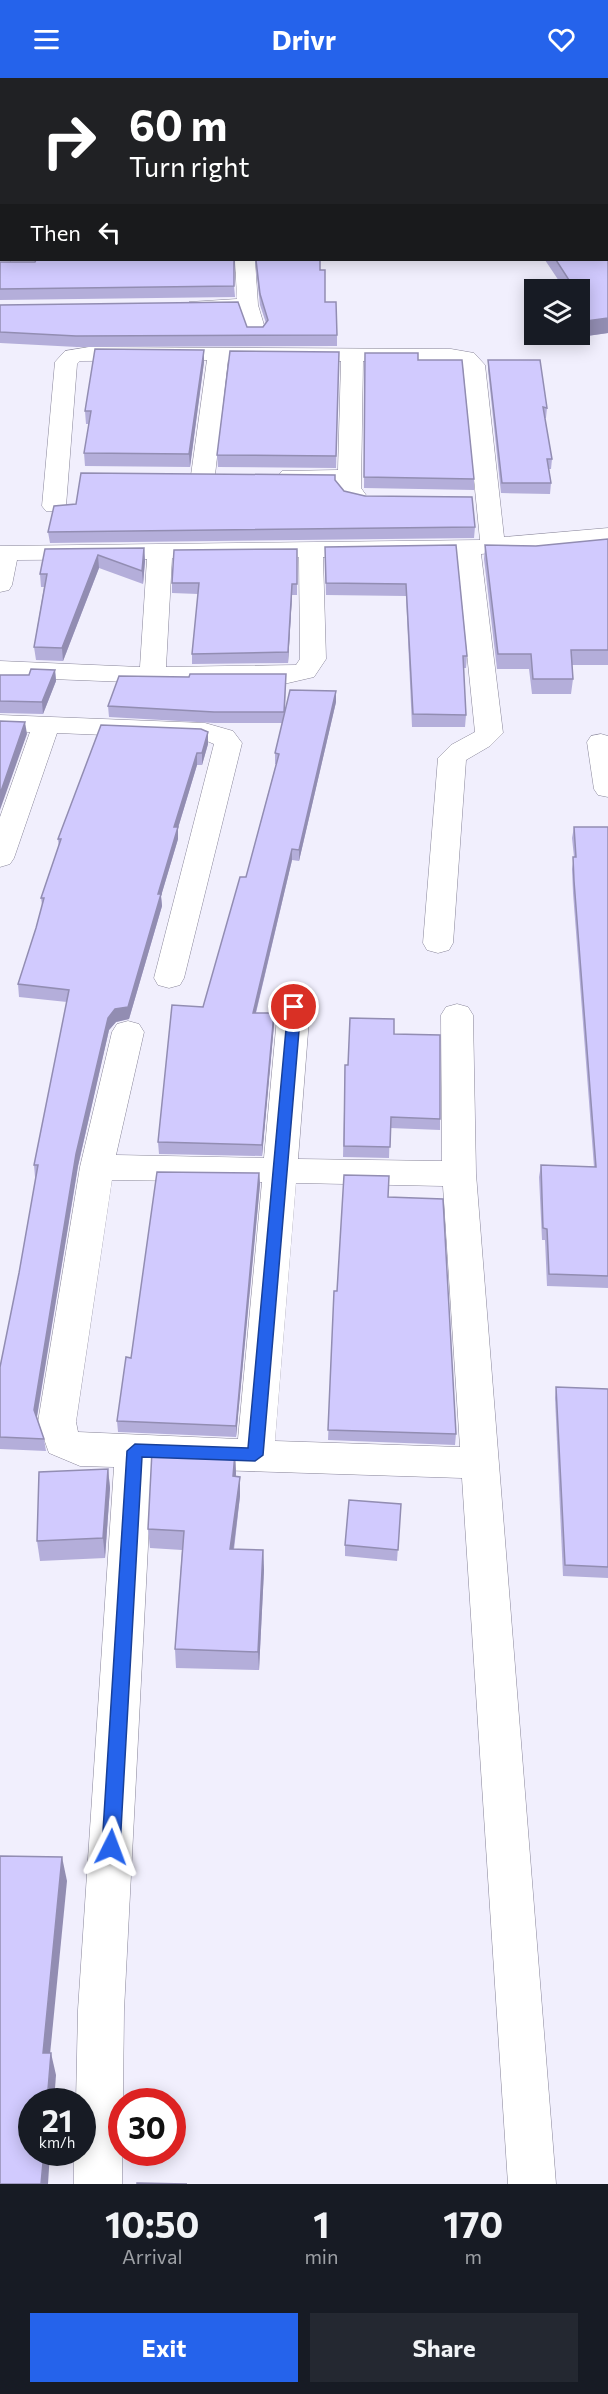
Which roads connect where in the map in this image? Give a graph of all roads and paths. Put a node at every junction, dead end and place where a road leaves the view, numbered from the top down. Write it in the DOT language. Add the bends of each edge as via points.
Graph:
graph roads {
  1 [pos="245,261"];
  2 [pos="248,305"];
  3 [pos="177,306"];
  4 [pos="256,332"];
  5 [pos="218,354"];
  6 [pos="352,354"];
  7 [pos="203,476"];
  8 [pos="270,476"];
  9 [pos="349,477"];
  10 [pos="376,498"];
  11 [pos="54,506"];
  12 [pos="608,535"];
  13 [pos="480,547"];
  14 [pos="311,548"];
  15 [pos="160,550"];
  16 [pos="3,553"];
  17 [pos="0,585"];
  18 [pos="0,669"];
  19 [pos="153,675"];
  20 [pos="0,723"];
  21 [pos="46,725"];
  22 [pos="601,742"];
  23 [pos="608,789"];
  24 [pos="0,858"];
  25 [pos="438,943"];
  26 [pos="169,978"];
  27 [pos="294,1007"];
  28 [pos="457,1015"];
  29 [pos="128,1032"];
  30 [pos="97,1167"];
  31 [pos="279,1171"];
  32 [pos="459,1174"];
  33 [pos="135,1451"];
  34 [pos="255,1455"];
  35 [pos="480,1463"];
  36 [pos="98,2184"];
  37 [pos="532,2184"];
  1 -- 2 [label="street"];
  2 -- 3 [label="street"];
  2 -- 4 [label="street"];
  5 -- 6 [label="street"];
  5 -- 7 [label="street"];
  5 -- 11 [label="street" via="89,353 69,359 68,475"];
  6 -- 9 [label="street"];
  6 -- 13 [label="street" via="451,355 466,358 474,365"];
  8 -- 9 [label="street"];
  9 -- 10 [label="street" via="349,490 354,496"];
  12 -- 13 [label="street"];
  13 -- 14 [label="street"];
  13 -- 25 [label="street" via="489,733 484,741 452,758"];
  14 -- 15 [label="street"];
  14 -- 19 [label="street" via="313,659 305,671 288,675"];
  15 -- 16 [label="street"];
  15 -- 19 [label="street"];
  16 -- 17 [label="street"];
  18 -- 19 [label="street"];
  20 -- 21 [label="street"];
  21 -- 24 [label="street"];
  21 -- 26 [label="street" via="205,731 223,737 228,743"];
  22 -- 23 [label="street"];
  27 -- 31 [label="street"];
  28 -- 32 [label="street"];
  29 -- 30 [label="street"];
  30 -- 31 [label="street"];
  30 -- 33 [label="street" via="58,1436 69,1447 80,1450"];
  31 -- 32 [label="street"];
  31 -- 34 [label="street"];
  32 -- 35 [label="street"];
  33 -- 34 [label="street"];
  33 -- 36 [label="street" via="101,2010"];
  34 -- 35 [label="street"];
  35 -- 37 [label="street"];
}
